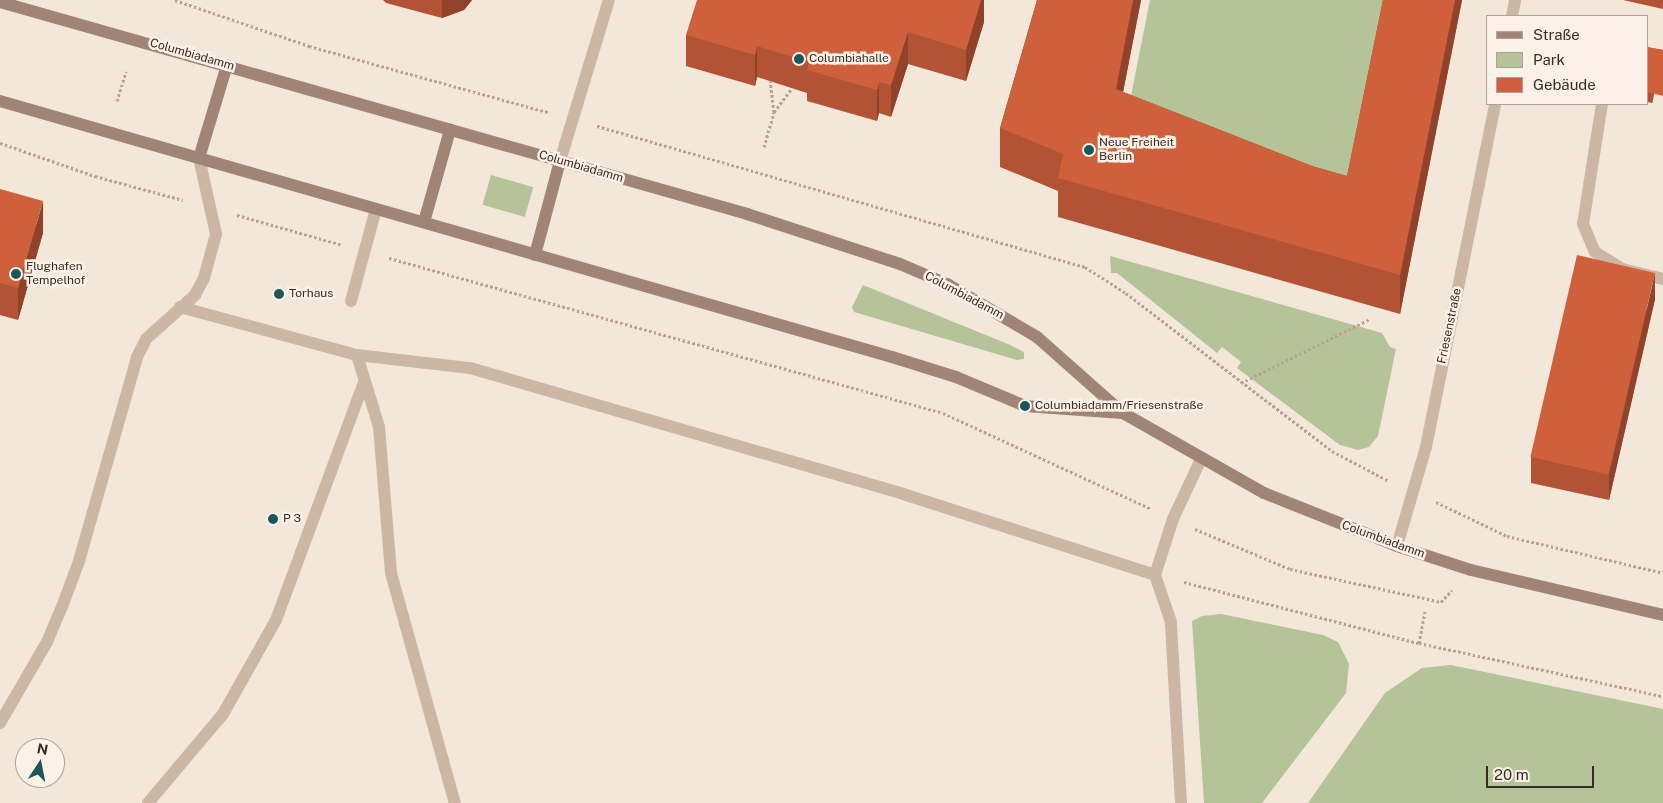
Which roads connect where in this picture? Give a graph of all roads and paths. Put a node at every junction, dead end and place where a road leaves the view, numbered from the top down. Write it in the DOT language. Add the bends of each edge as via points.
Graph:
graph roads {
  1 [pos="175,0"];
  2 [pos="609,0"];
  3 [pos="1515,0"];
  4 [pos="0,2"];
  5 [pos="1512,15"];
  6 [pos="226,65"];
  7 [pos="126,71"];
  8 [pos="770,81"];
  9 [pos="792,88"];
  10 [pos="0,101"];
  11 [pos="117,101"];
  12 [pos="1494,105"];
  13 [pos="1602,105"];
  14 [pos="774,112"];
  15 [pos="573,119"];
  16 [pos="450,130"];
  17 [pos="0,144"];
  18 [pos="764,147"];
  19 [pos="199,158"];
  20 [pos="560,161"];
  21 [pos="210,207"];
  22 [pos="376,209"];
  23 [pos="424,222"];
  24 [pos="364,251"];
  25 [pos="535,255"];
  26 [pos="1663,279"];
  27 [pos="351,301"];
  28 [pos="180,307"];
  29 [pos="1370,319"];
  30 [pos="357,355"];
  31 [pos="364,382"];
  32 [pos="1241,383"];
  33 [pos="1123,413"];
  34 [pos="1201,459"];
  35 [pos="1364,470"];
  36 [pos="1461,514"];
  37 [pos="1173,519"];
  38 [pos="1397,546"];
  39 [pos="1663,573"];
  40 [pos="1155,574"];
  41 [pos="1441,602"];
  42 [pos="1425,612"];
  43 [pos="1663,615"];
  44 [pos="1419,643"];
  45 [pos="1663,696"];
  46 [pos="0,723"];
  47 [pos="148,803"];
  48 [pos="455,803"];
  49 [pos="1181,803"];
  1 -- 15 [label="path" via="310,46"];
  2 -- 15 [label="street"];
  3 -- 5 [label="street"];
  4 -- 6 [label="main road, Columbiadamm"];
  6 -- 16 [label="main road, Columbiadamm"];
  6 -- 19 [label="main road"];
  7 -- 11 [label="path"];
  8 -- 14 [label="path"];
  9 -- 14 [label="path"];
  10 -- 19 [label="main road, Columbiadamm"];
  12 -- 38 [label="street, Friesenstraße" via="1426,447"];
  13 -- 26 [label="street" via="1583,224 1595,252 1622,269"];
  14 -- 18 [label="path"];
  15 -- 20 [label="street"];
  15 -- 32 [label="path" via="1085,267 1126,293"];
  16 -- 20 [label="main road, Columbiadamm"];
  16 -- 23 [label="main road"];
  17 -- 21 [label="path" via="95,176"];
  19 -- 21 [label="street"];
  19 -- 22 [label="main road, Columbiadamm"];
  20 -- 25 [label="main road"];
  20 -- 33 [label="main road, Columbiadamm" via="792,228 900,264 939,281 1037,337"];
  21 -- 24 [label="path"];
  21 -- 28 [label="street" via="216,234 204,278 195,295"];
  22 -- 23 [label="main road, Columbiadamm"];
  22 -- 24 [label="street"];
  23 -- 25 [label="main road, Columbiadamm"];
  24 -- 27 [label="street"];
  24 -- 37 [label="path" via="943,413"];
  25 -- 33 [label="main road, Columbiadamm" via="902,360 956,377 1025,406"];
  28 -- 30 [label="street"];
  28 -- 46 [label="street" via="146,339 137,357 79,561 62,608 47,642"];
  29 -- 32 [label="path"];
  30 -- 31 [label="street"];
  30 -- 40 [label="street" via="470,368 903,494"];
  31 -- 47 [label="street" via="276,620 223,714"];
  31 -- 48 [label="street" via="378,427 391,573"];
  32 -- 35 [label="path" via="1332,451"];
  33 -- 34 [label="main road, Columbiadamm"];
  34 -- 37 [label="street"];
  34 -- 38 [label="main road, Columbiadamm" via="1264,493"];
  36 -- 39 [label="path" via="1507,536"];
  37 -- 40 [label="street"];
  37 -- 41 [label="path" via="1290,569"];
  38 -- 43 [label="main road, Columbiadamm" via="1471,570"];
  40 -- 44 [label="path"];
  40 -- 49 [label="street" via="1170,622"];
  42 -- 44 [label="path"];
  44 -- 45 [label="path"];
}
